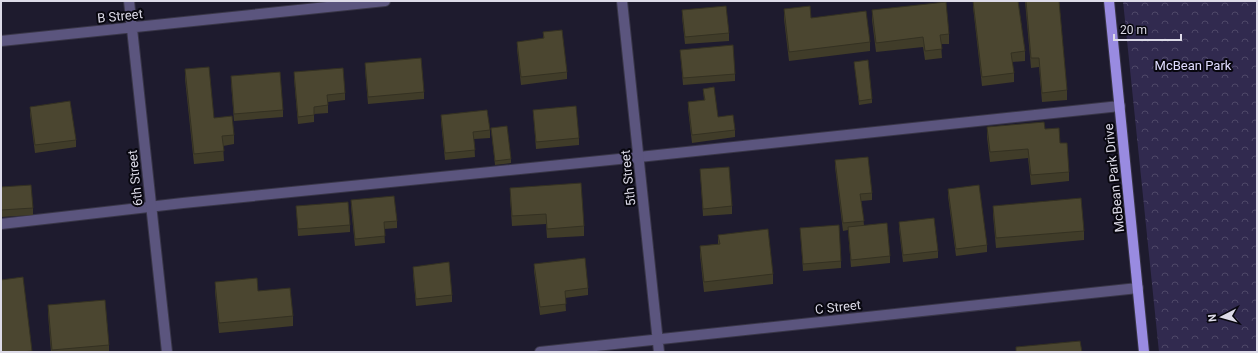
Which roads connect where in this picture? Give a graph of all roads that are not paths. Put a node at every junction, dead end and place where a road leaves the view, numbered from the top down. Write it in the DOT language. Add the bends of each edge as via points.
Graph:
graph roads {
  1 [pos="129,1"];
  2 [pos="385,1"];
  3 [pos="622,1"];
  4 [pos="1109,1"];
  5 [pos="132,27"];
  6 [pos="1,41"];
  7 [pos="1120,106"];
  8 [pos="639,157"];
  9 [pos="152,207"];
  10 [pos="1,224"];
  11 [pos="1138,288"];
  12 [pos="658,339"];
  13 [pos="167,352"];
  14 [pos="540,352"];
  15 [pos="660,352"];
  16 [pos="1144,352"];
  1 -- 5 [label="street, 6th Street"];
  2 -- 5 [label="street, B Street"];
  3 -- 8 [label="street, 5th Street"];
  4 -- 7 [label="main road, McBean Park Drive"];
  5 -- 6 [label="street, B Street"];
  5 -- 9 [label="street, 6th Street"];
  7 -- 8 [label="street"];
  7 -- 11 [label="main road, McBean Park Drive"];
  8 -- 9 [label="street"];
  8 -- 12 [label="street, 5th Street"];
  9 -- 10 [label="street"];
  9 -- 13 [label="street, 6th Street"];
  11 -- 12 [label="street, C Street"];
  11 -- 16 [label="main road, McBean Park Drive"];
  12 -- 14 [label="street, C Street"];
  12 -- 15 [label="street, 5th Street"];
}
